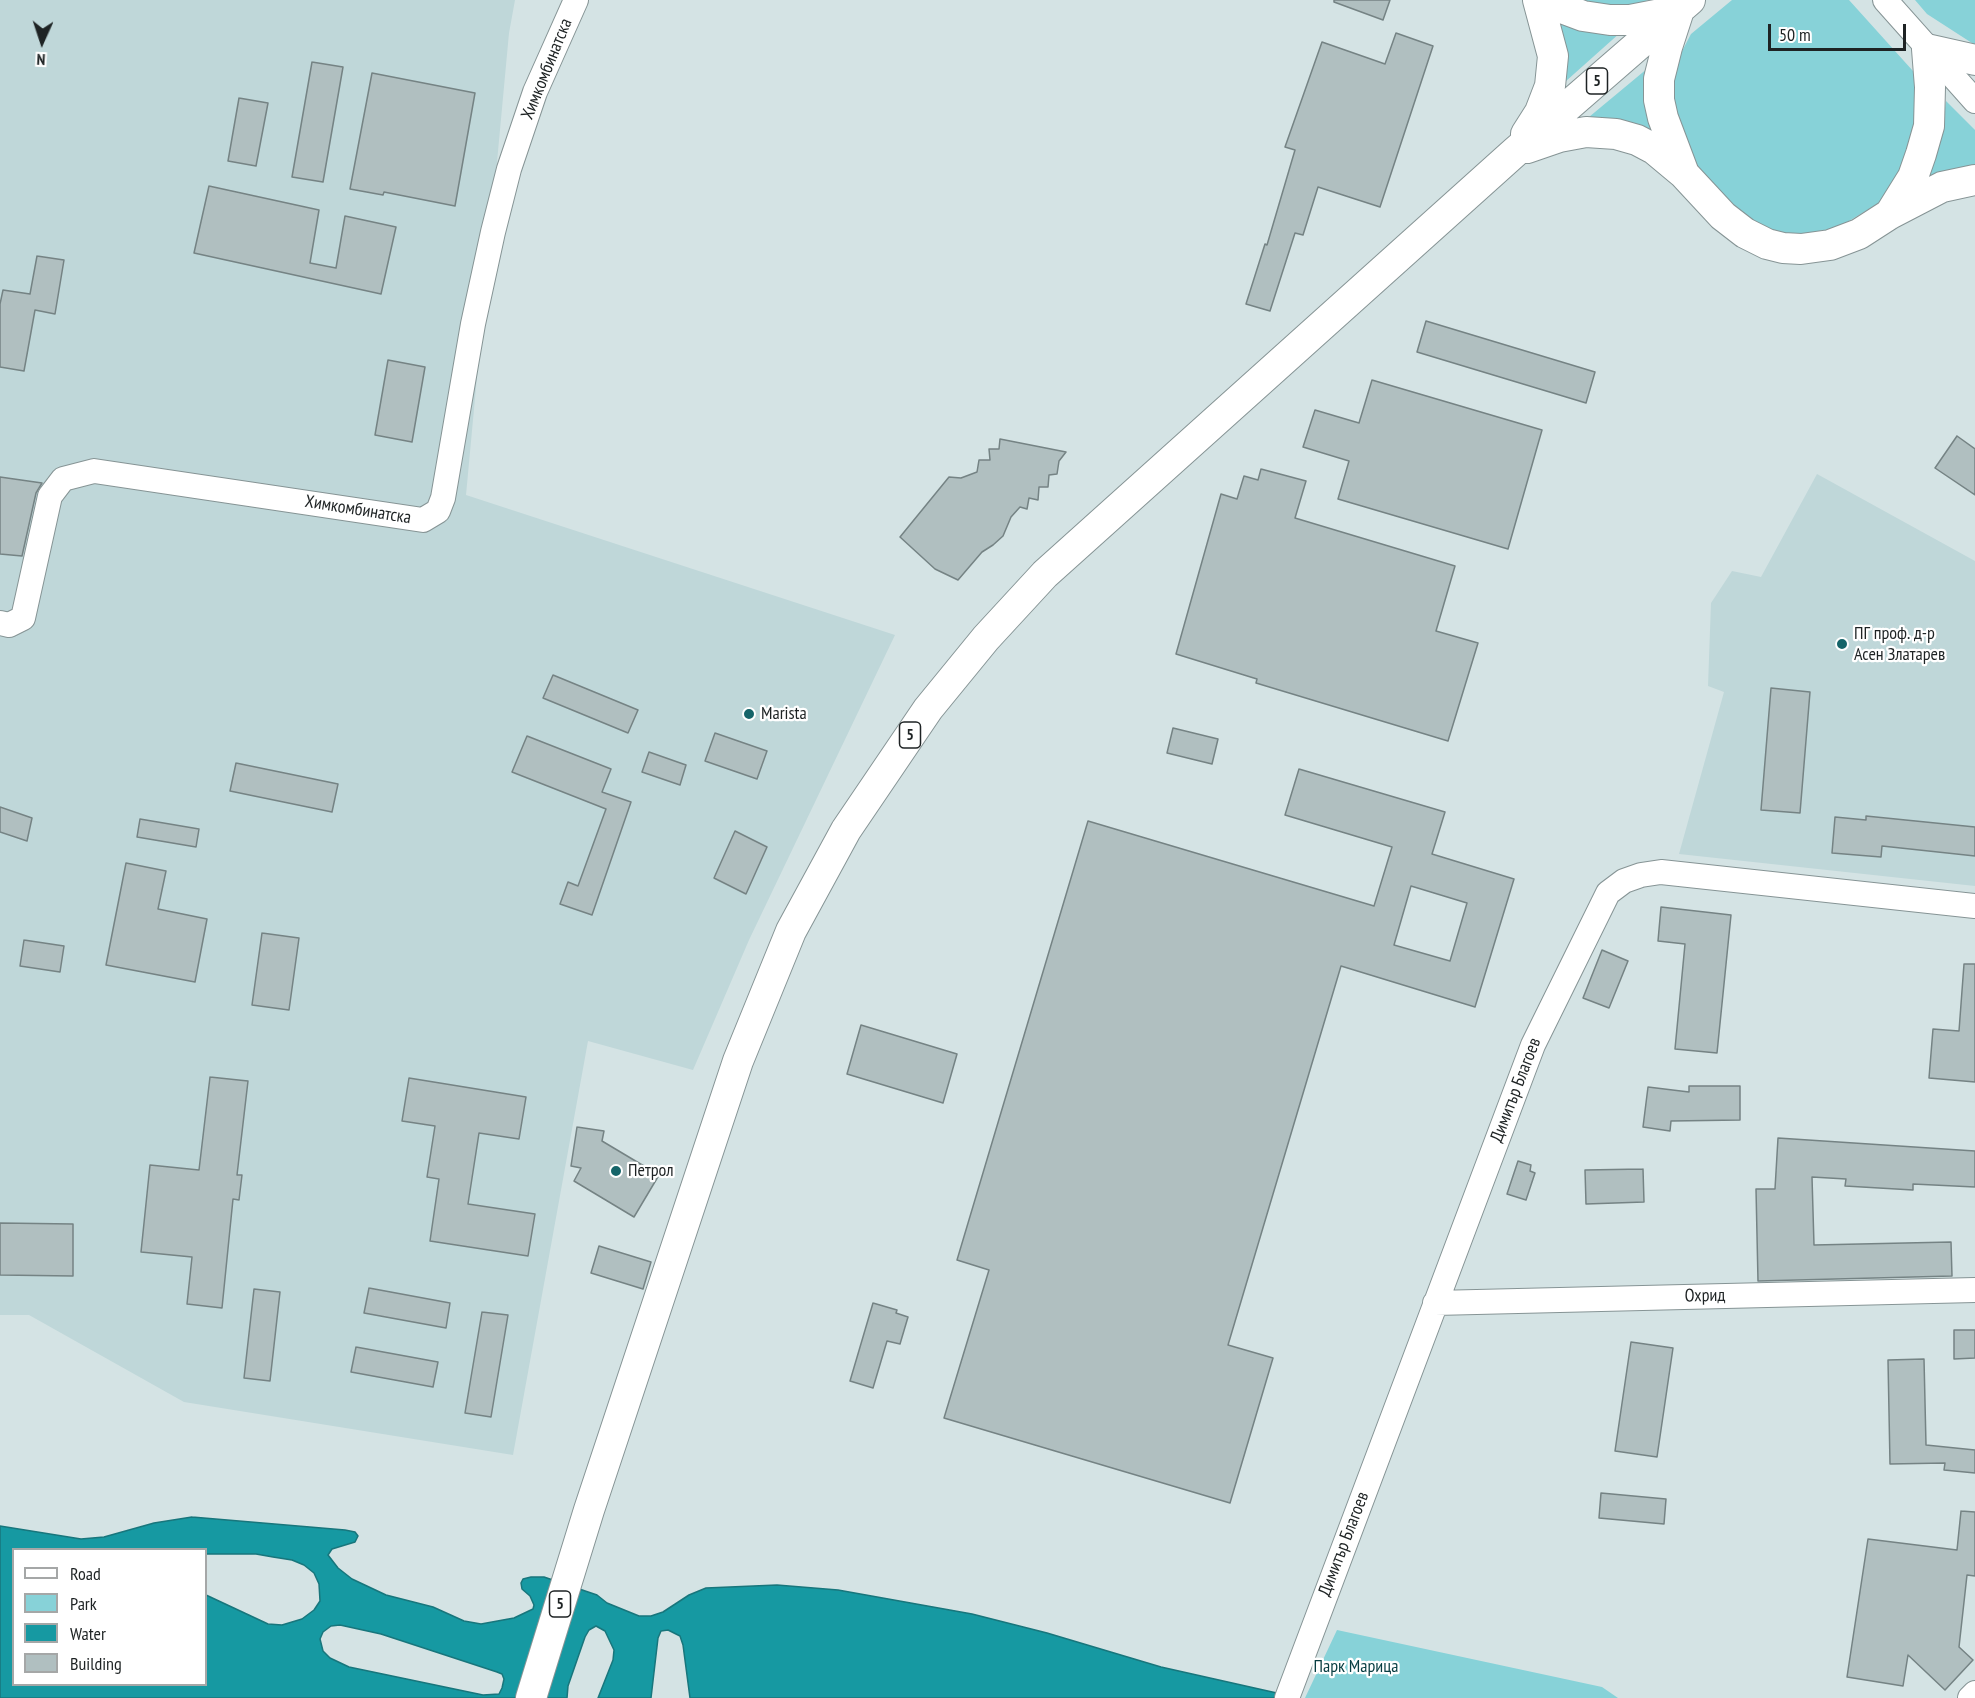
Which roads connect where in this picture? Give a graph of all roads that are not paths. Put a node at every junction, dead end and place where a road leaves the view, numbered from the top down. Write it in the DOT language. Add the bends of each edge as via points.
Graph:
graph roads {
  1 [pos="576,0"];
  2 [pos="1538,0"];
  3 [pos="1551,0"];
  4 [pos="1885,0"];
  5 [pos="1685,5"];
  6 [pos="1927,49"];
  7 [pos="1975,60"];
  8 [pos="1975,101"];
  9 [pos="1515,152"];
  10 [pos="1684,174"];
  11 [pos="1975,180"];
  12 [pos="1890,214"];
  13 [pos="0,623"];
  14 [pos="1975,906"];
  15 [pos="1975,1290"];
  16 [pos="1435,1303"];
  17 [pos="1975,1693"];
  18 [pos="531,1698"];
  19 [pos="1287,1698"];
  20 [pos="1970,1698"];
  1 -- 13 [label="street, Химкомбинатска" via="535,92 507,179 473,324 438,512 423,520 94,471 63,479 50,496 23,618 9,625"];
  2 -- 9 [label="main road" via="1553,56 1550,86"];
  3 -- 5 [label="main road" via="1583,16 1610,20 1630,20"];
  4 -- 6 [label="street"];
  5 -- 9 [label="main road, 5"];
  5 -- 10 [label="main road" via="1667,47 1659,79 1662,118"];
  6 -- 7 [label="main road"];
  6 -- 8 [label="street"];
  6 -- 12 [label="main road" via="1929,126 1912,177"];
  9 -- 10 [label="main road" via="1586,132 1616,134 1654,149"];
  9 -- 18 [label="main road, 5" via="1045,574 928,710 846,830 791,931 738,1061"];
  10 -- 12 [label="main road" via="1723,216 1745,233 1784,249 1830,245 1859,234"];
  11 -- 12 [label="main road" via="1942,187"];
  14 -- 16 [label="street, Димитър Благоев" via="1661,872 1624,881 1608,893 1533,1045"];
  15 -- 16 [label="street, Охрид"];
  16 -- 19 [label="street, Димитър Благоев"];
  17 -- 20 [label="street"];
}
